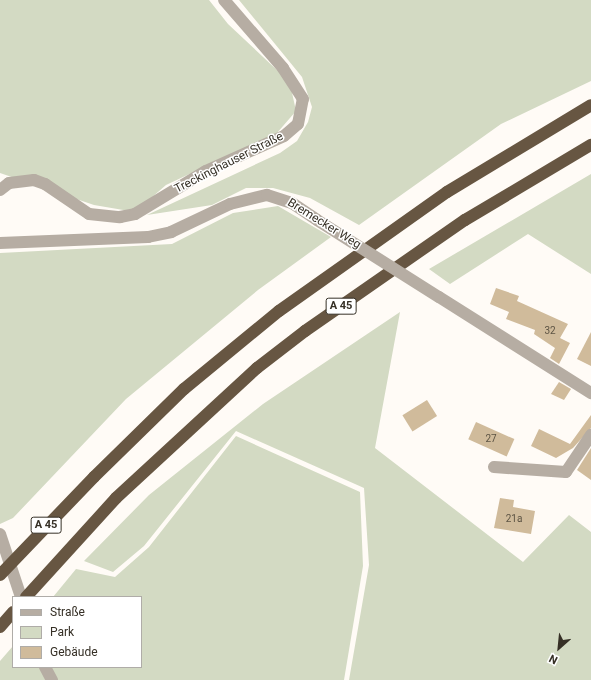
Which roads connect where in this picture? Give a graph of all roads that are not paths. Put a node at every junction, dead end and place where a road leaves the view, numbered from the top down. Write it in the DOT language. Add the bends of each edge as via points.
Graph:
graph roads {
  1 [pos="224,0"];
  2 [pos="591,105"];
  3 [pos="591,145"];
  4 [pos="0,190"];
  5 [pos="0,243"];
  6 [pos="591,393"];
  7 [pos="591,436"];
  8 [pos="494,467"];
  9 [pos="0,534"];
  10 [pos="0,575"];
  11 [pos="21,596"];
  12 [pos="27,596"];
  13 [pos="12,613"];
  14 [pos="0,627"];
  15 [pos="46,668"];
  16 [pos="52,680"];
  1 -- 4 [label="street, Treckinghauser Straße" via="284,68 303,99 298,124 284,136 206,171 135,214 120,217 89,214 45,184 34,180 9,183"];
  2 -- 10 [label="highway, A 45, bridge" via="447,192 279,311 184,389 94,476"];
  3 -- 12 [label="highway, A 45" via="465,220 305,331 257,368 116,498"];
  5 -- 6 [label="street, Bremecker Weg, bridge" via="148,236 171,232 230,204 267,195 292,203"];
  7 -- 8 [label="street" via="566,472"];
  9 -- 11 [label="street"];
  13 -- 14 [label="highway"];
  15 -- 16 [label="street"];
}
